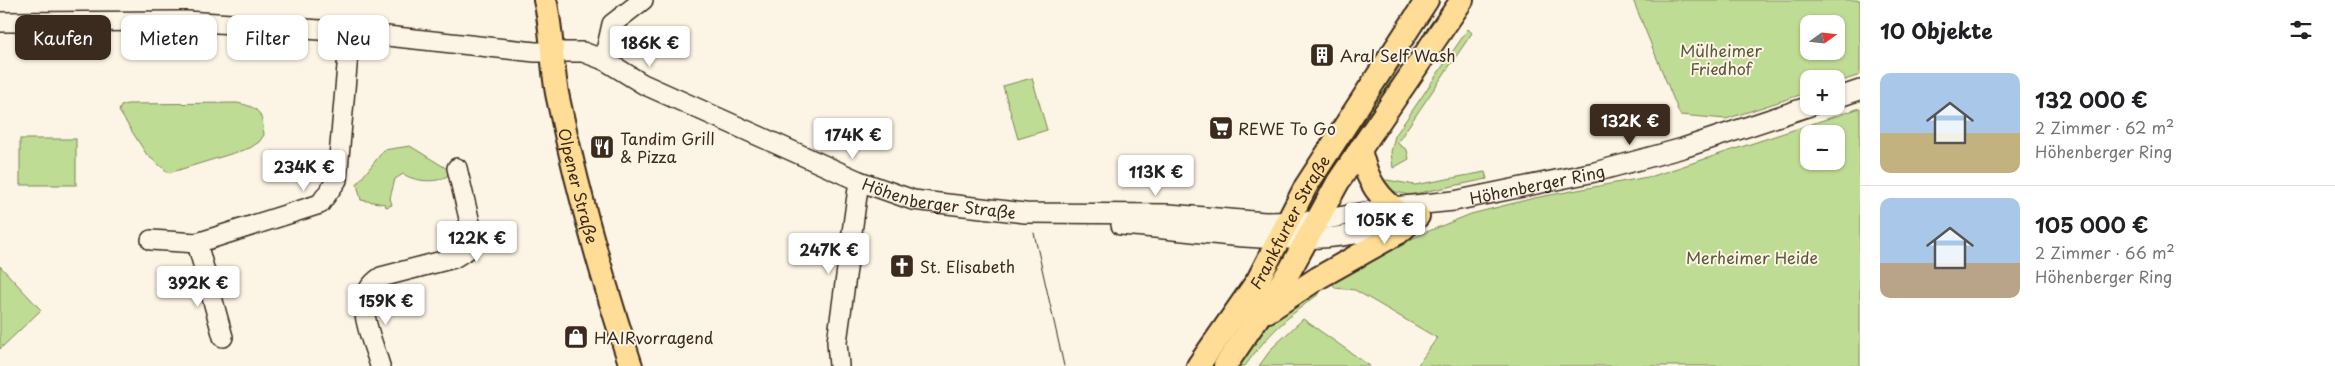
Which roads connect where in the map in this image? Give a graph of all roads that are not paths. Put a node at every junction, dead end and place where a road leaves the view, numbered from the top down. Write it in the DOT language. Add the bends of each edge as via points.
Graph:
graph roads {
  1 [pos="546,0"];
  2 [pos="643,0"];
  3 [pos="1427,0"];
  4 [pos="1457,2"];
  5 [pos="0,22"];
  6 [pos="318,30"];
  7 [pos="389,36"];
  8 [pos="552,52"];
  9 [pos="348,60"];
  10 [pos="604,60"];
  11 [pos="1860,90"];
  12 [pos="1845,95"];
  13 [pos="1800,109"];
  14 [pos="1360,149"];
  15 [pos="456,168"];
  16 [pos="859,181"];
  17 [pos="1454,201"];
  18 [pos="1393,206"];
  19 [pos="1418,216"];
  20 [pos="1311,230"];
  21 [pos="1283,231"];
  22 [pos="151,240"];
  23 [pos="197,243"];
  24 [pos="1258,317"];
  25 [pos="223,337"];
  26 [pos="380,366"];
  27 [pos="631,366"];
  28 [pos="839,366"];
  29 [pos="1198,366"];
  30 [pos="1225,366"];
  1 -- 8 [label="main road, Olpener Straße"];
  2 -- 10 [label="street" via="612,24"];
  3 -- 21 [label="main road, Frankfurter Straße" via="1306,186"];
  4 -- 14 [label="main road, Frankfurter Straße"];
  5 -- 6 [label="street, Höhenberger Straße" via="187,21"];
  7 -- 8 [label="street, Höhenberger Straße"];
  8 -- 10 [label="street, Höhenberger Straße" via="583,52"];
  8 -- 27 [label="main road, Olpener Straße" via="557,95 598,263"];
  9 -- 23 [label="street" via="337,180 320,204"];
  10 -- 16 [label="street, Höhenberger Straße" via="643,84"];
  11 -- 12 [label="street"];
  13 -- 17 [label="street, Höhenberger Ring" via="1643,160"];
  14 -- 18 [label="main road" via="1364,170 1372,184"];
  14 -- 20 [label="main road, Frankfurter Straße"];
  15 -- 26 [label="street" via="472,231 467,250 454,258 381,277 371,283 364,295 364,310"];
  16 -- 21 [label="street, Höhenberger Straße" via="913,200 1026,213 1054,220 1155,228"];
  16 -- 28 [label="street" via="836,342"];
  17 -- 18 [label="street, Höhenberger Ring"];
  17 -- 19 [label="street"];
  18 -- 20 [label="street, Höhenberger Ring"];
  19 -- 20 [label="street" via="1336,238"];
  19 -- 24 [label="main road" via="1398,233 1318,278"];
  20 -- 21 [label="street, Höhenberger Straße"];
  20 -- 24 [label="main road, Frankfurter Straße" via="1290,270"];
  21 -- 29 [label="main road, Frankfurter Straße" via="1258,280"];
  22 -- 23 [label="street"];
  23 -- 25 [label="street"];
  24 -- 30 [label="main road, Frankfurter Straße"];
}
